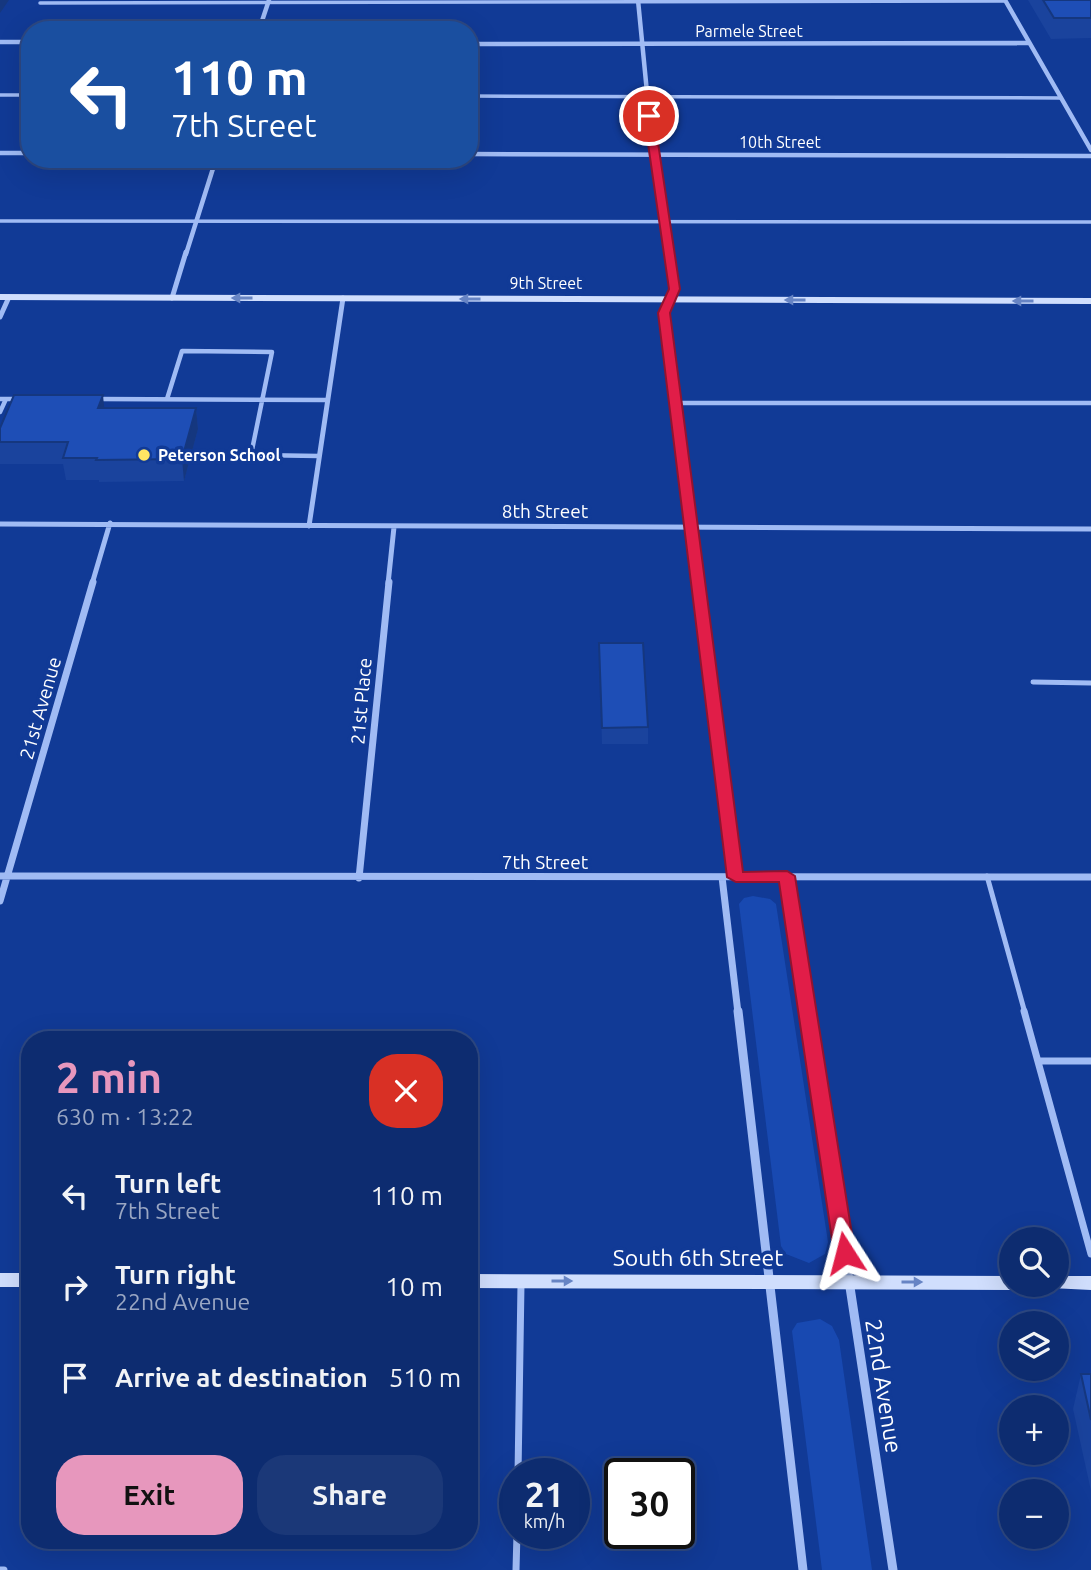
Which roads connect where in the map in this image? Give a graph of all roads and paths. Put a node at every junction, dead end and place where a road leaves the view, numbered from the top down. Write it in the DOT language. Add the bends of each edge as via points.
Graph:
graph roads {
  1 [pos="638,0"];
  2 [pos="269,1"];
  3 [pos="1005,1"];
  4 [pos="40,3"];
  5 [pos="262,21"];
  6 [pos="0,42"];
  7 [pos="21,43"];
  8 [pos="641,43"];
  9 [pos="1029,43"];
  10 [pos="478,44"];
  11 [pos="0,95"];
  12 [pos="21,95"];
  13 [pos="478,96"];
  14 [pos="647,96"];
  15 [pos="1061,98"];
  16 [pos="1091,150"];
  17 [pos="0,153"];
  18 [pos="21,153"];
  19 [pos="478,154"];
  20 [pos="653,154"];
  21 [pos="1091,156"];
  22 [pos="213,168"];
  23 [pos="0,220"];
  24 [pos="196,221"];
  25 [pos="666,222"];
  26 [pos="1091,222"];
  27 [pos="4,297"];
  28 [pos="172,298"];
  29 [pos="343,298"];
  30 [pos="669,299"];
  31 [pos="1091,301"];
  32 [pos="0,317"];
  33 [pos="3,399"];
  34 [pos="19,399"];
  35 [pos="86,399"];
  36 [pos="167,399"];
  37 [pos="263,399"];
  38 [pos="327,400"];
  39 [pos="677,403"];
  40 [pos="1091,403"];
  41 [pos="0,412"];
  42 [pos="319,456"];
  43 [pos="110,523"];
  44 [pos="0,524"];
  45 [pos="309,526"];
  46 [pos="394,527"];
  47 [pos="689,527"];
  48 [pos="1091,528"];
  49 [pos="1033,682"];
  50 [pos="1091,683"];
  51 [pos="986,875"];
  52 [pos="4,876"];
  53 [pos="787,876"];
  54 [pos="722,877"];
  55 [pos="736,877"];
  56 [pos="1091,877"];
  57 [pos="359,878"];
  58 [pos="0,901"];
  59 [pos="1038,1061"];
  60 [pos="1091,1061"];
  61 [pos="1091,1254"];
  62 [pos="0,1280"];
  63 [pos="21,1280"];
  64 [pos="478,1280"];
  65 [pos="521,1281"];
  66 [pos="769,1281"];
  67 [pos="849,1282"];
  68 [pos="999,1283"];
  69 [pos="1069,1283"];
  70 [pos="1091,1283"];
  71 [pos="518,1458"];
  72 [pos="517,1549"];
  73 [pos="516,1570"];
  74 [pos="803,1570"];
  75 [pos="893,1570"];
  1 -- 2 [label="lane"];
  1 -- 3 [label="lane"];
  1 -- 8 [label="street"];
  2 -- 4 [label="lane"];
  2 -- 5 [label="street"];
  3 -- 9 [label="street"];
  6 -- 7 [label="street"];
  8 -- 9 [label="street, Parmele Street"];
  8 -- 10 [label="street, Parmele Street"];
  8 -- 14 [label="street"];
  9 -- 15 [label="street"];
  11 -- 12 [label="lane"];
  13 -- 14 [label="lane"];
  14 -- 15 [label="lane"];
  14 -- 20 [label="street"];
  15 -- 16 [label="street"];
  17 -- 18 [label="street"];
  19 -- 20 [label="street, 10th Street"];
  20 -- 21 [label="street, 10th Street"];
  20 -- 25 [label="street"];
  22 -- 24 [label="street"];
  23 -- 24 [label="lane"];
  24 -- 25 [label="lane"];
  24 -- 28 [label="street"];
  25 -- 26 [label="lane"];
  25 -- 30 [label="street" via="675,289"];
  27 -- 28 [label="street, 9th Street"];
  27 -- 32 [label="street"];
  29 -- 28 [label="street, 9th Street, one-way"];
  30 -- 29 [label="street, 9th Street, one-way"];
  29 -- 38 [label="street"];
  31 -- 30 [label="street, 9th Street, one-way"];
  30 -- 39 [label="street" via="664,313"];
  33 -- 34 [label="lane"];
  33 -- 41 [label="lane"];
  35 -- 36 [label="lane"];
  36 -- 37 [label="lane"];
  36 -- 37 [label="lane" via="181,351 272,352"];
  37 -- 38 [label="lane"];
  37 -- 42 [label="lane" via="251,455"];
  38 -- 42 [label="street"];
  39 -- 40 [label="lane"];
  39 -- 47 [label="street"];
  42 -- 45 [label="street"];
  43 -- 44 [label="street, 8th Street"];
  43 -- 45 [label="street, 8th Street"];
  43 -- 52 [label="street, 21st Avenue"];
  45 -- 46 [label="street, 8th Street"];
  46 -- 47 [label="street, 8th Street"];
  46 -- 57 [label="street, 21st Place"];
  47 -- 48 [label="street, 8th Street"];
  47 -- 55 [label="street"];
  49 -- 50 [label="lane"];
  51 -- 53 [label="street, 7th Street"];
  51 -- 56 [label="street, 7th Street"];
  51 -- 59 [label="lane"];
  52 -- 57 [label="street, 7th Street"];
  52 -- 58 [label="street, 21st Avenue"];
  53 -- 55 [label="street, 7th Street"];
  53 -- 67 [label="street, 22nd Avenue"];
  54 -- 55 [label="street, 7th Street"];
  54 -- 57 [label="street, 7th Street"];
  54 -- 66 [label="street"];
  59 -- 60 [label="lane"];
  59 -- 61 [label="lane"];
  62 -- 63 [label="street"];
  64 -- 65 [label="street, South 6th Street"];
  65 -- 66 [label="street, South 6th Street, one-way"];
  65 -- 71 [label="lane"];
  66 -- 67 [label="street, South 6th Street"];
  66 -- 74 [label="street"];
  67 -- 68 [label="street, South 6th Street, one-way"];
  67 -- 75 [label="street, 22nd Avenue"];
  69 -- 70 [label="street"];
  72 -- 73 [label="lane"];
}
